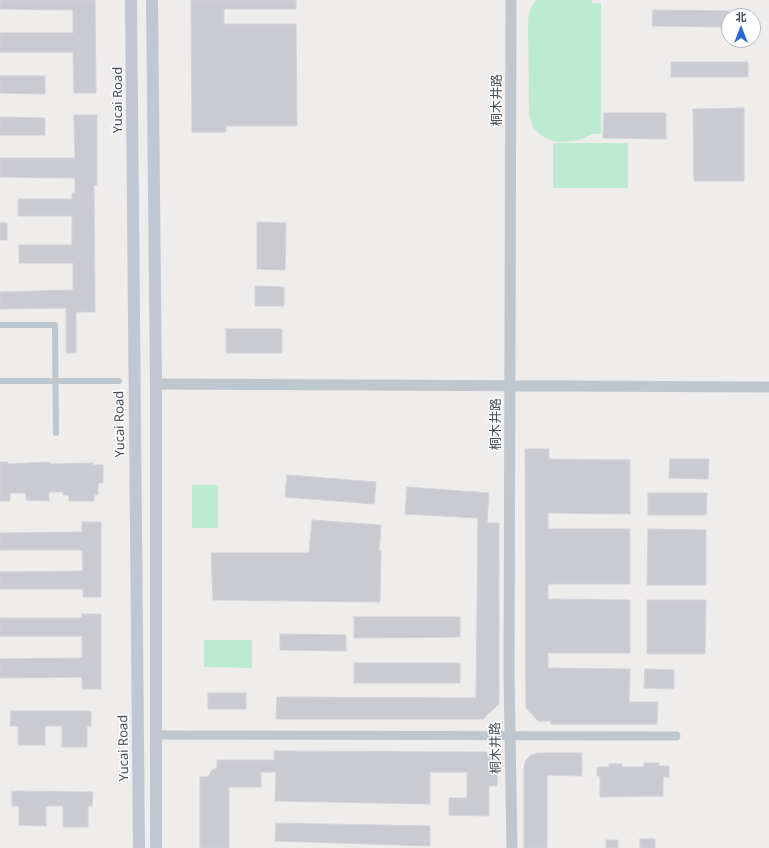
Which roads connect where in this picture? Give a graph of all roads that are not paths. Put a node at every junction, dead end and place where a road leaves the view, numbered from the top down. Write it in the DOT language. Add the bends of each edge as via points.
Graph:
graph roads {
  1 [pos="131,0"];
  2 [pos="152,0"];
  3 [pos="511,0"];
  4 [pos="0,325"];
  5 [pos="0,381"];
  6 [pos="56,381"];
  7 [pos="120,381"];
  8 [pos="156,384"];
  9 [pos="510,387"];
  10 [pos="769,388"];
  11 [pos="56,433"];
  12 [pos="156,735"];
  13 [pos="510,735"];
  14 [pos="676,736"];
  15 [pos="139,848"];
  16 [pos="156,848"];
  17 [pos="512,848"];
  1 -- 15 [label="main road, Yucai Road"];
  2 -- 8 [label="main road"];
  3 -- 9 [label="street, 桐木井路"];
  4 -- 6 [label="street" via="55,325"];
  5 -- 6 [label="street"];
  6 -- 7 [label="street"];
  6 -- 11 [label="street"];
  8 -- 9 [label="street"];
  8 -- 12 [label="main road"];
  9 -- 10 [label="street"];
  9 -- 13 [label="street, 桐木井路"];
  12 -- 13 [label="street"];
  12 -- 16 [label="main road"];
  13 -- 14 [label="street"];
  13 -- 17 [label="street, 桐木井路"];
}
